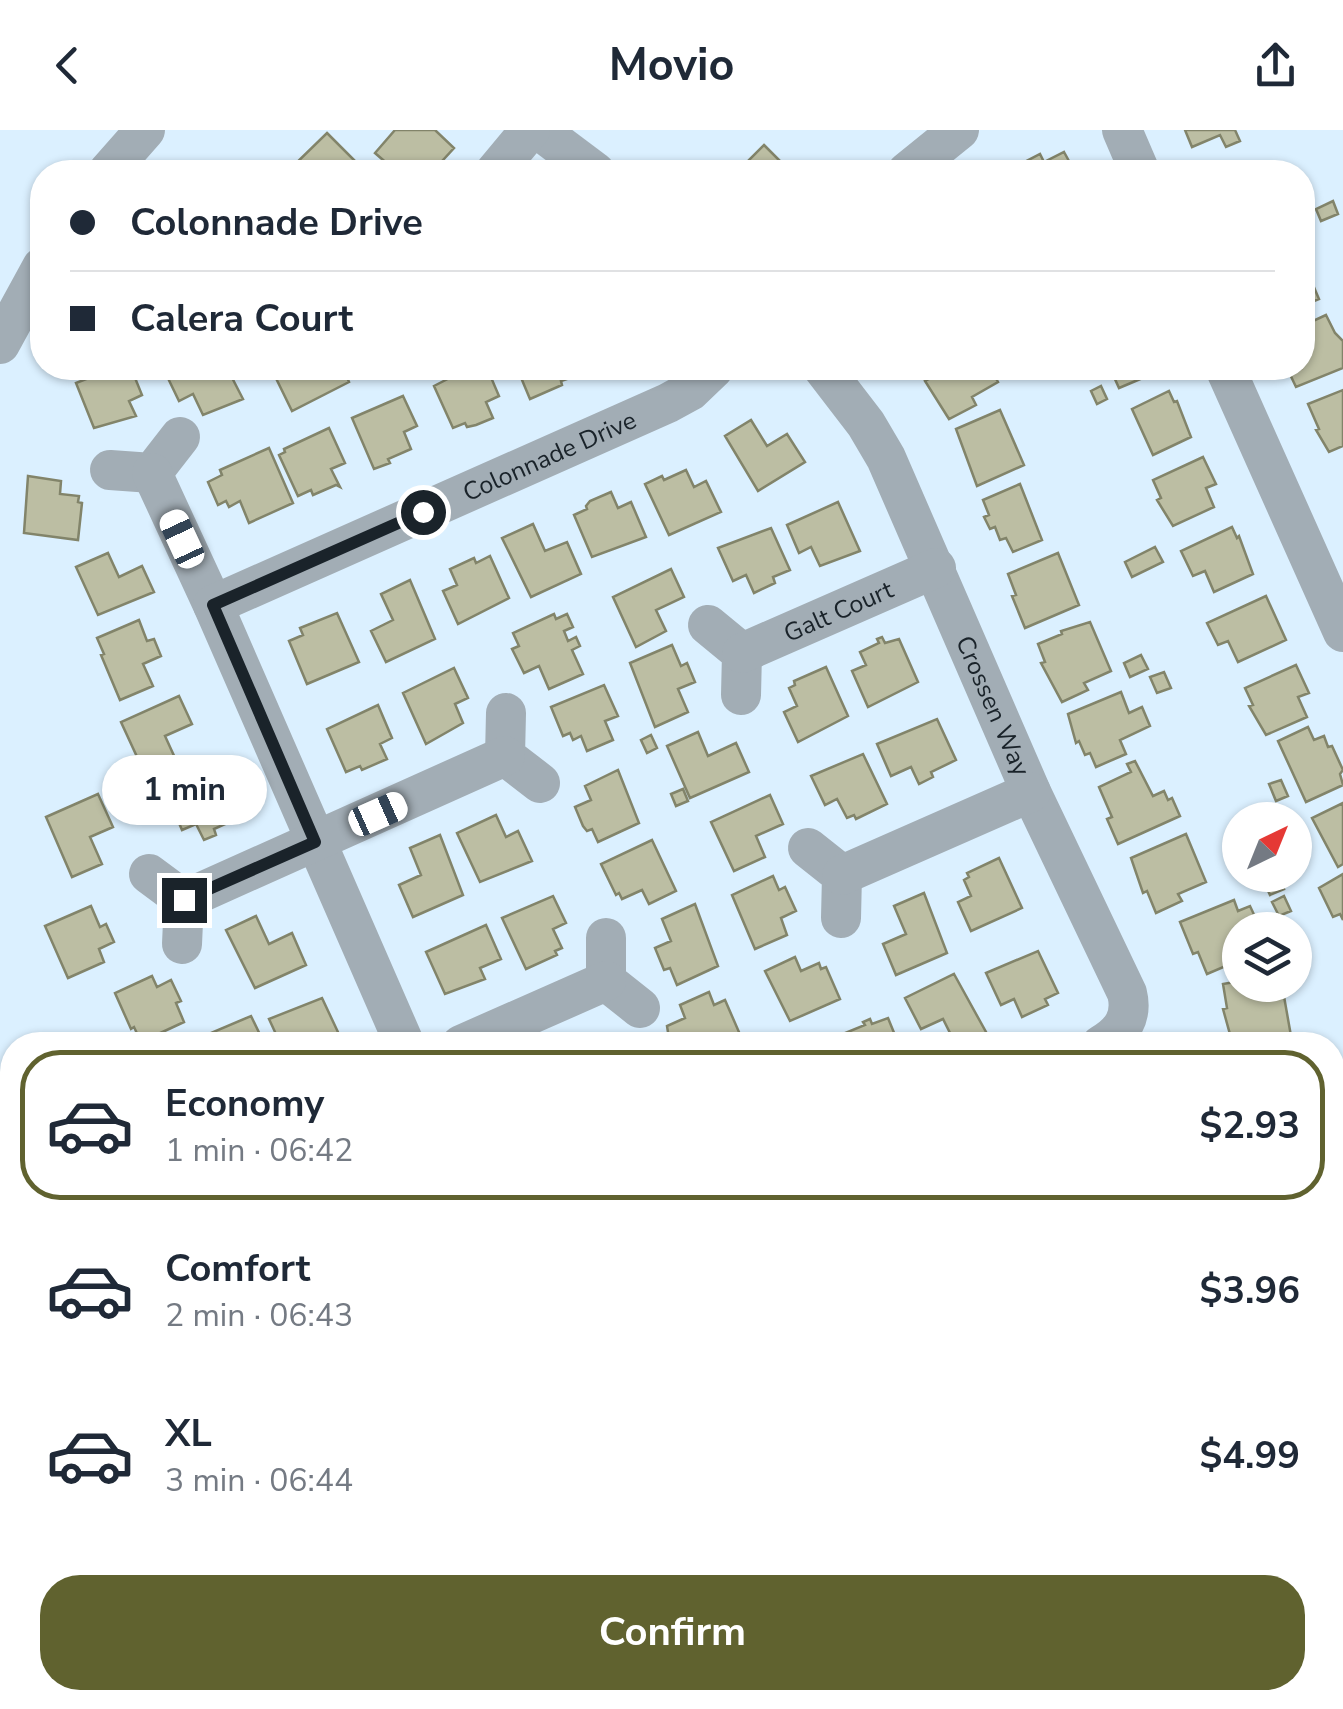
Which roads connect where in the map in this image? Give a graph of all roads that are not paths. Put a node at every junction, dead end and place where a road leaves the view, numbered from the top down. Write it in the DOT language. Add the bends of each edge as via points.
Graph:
graph roads {
  1 [pos="145,130"];
  2 [pos="530,130"];
  3 [pos="539,130"];
  4 [pos="959,130"];
  5 [pos="1122,130"];
  6 [pos="119,160"];
  7 [pos="505,160"];
  8 [pos="579,160"];
  9 [pos="922,160"];
  10 [pos="1135,160"];
  11 [pos="30,289"];
  12 [pos="0,344"];
  13 [pos="701,380"];
  14 [pos="832,380"];
  15 [pos="1230,380"];
  16 [pos="180,437"];
  17 [pos="110,470"];
  18 [pos="152,473"];
  19 [pos="936,568"];
  20 [pos="213,605"];
  21 [pos="708,625"];
  22 [pos="1343,632"];
  23 [pos="742,652"];
  24 [pos="741,696"];
  25 [pos="506,712"];
  26 [pos="506,756"];
  27 [pos="540,782"];
  28 [pos="1030,792"];
  29 [pos="315,842"];
  30 [pos="808,848"];
  31 [pos="149,874"];
  32 [pos="842,875"];
  33 [pos="184,900"];
  34 [pos="840,918"];
  35 [pos="606,938"];
  36 [pos="182,944"];
  37 [pos="606,981"];
  38 [pos="640,1008"];
  39 [pos="399,1032"];
  40 [pos="491,1032"];
  41 [pos="1115,1032"];
  1 -- 6 [label="street"];
  2 -- 7 [label="street"];
  3 -- 8 [label="street"];
  4 -- 9 [label="street"];
  5 -- 10 [label="street"];
  11 -- 12 [label="street"];
  13 -- 20 [label="street, Colonnade Drive" via="668,404"];
  14 -- 19 [label="street, Crossen Way" via="886,458"];
  15 -- 22 [label="street"];
  16 -- 18 [label="street"];
  17 -- 18 [label="street"];
  18 -- 20 [label="street"];
  19 -- 23 [label="street, Galt Court"];
  19 -- 28 [label="street, Crossen Way"];
  20 -- 29 [label="street"];
  21 -- 23 [label="street"];
  23 -- 24 [label="street"];
  25 -- 26 [label="street"];
  26 -- 27 [label="street"];
  26 -- 29 [label="street"];
  28 -- 32 [label="street"];
  28 -- 41 [label="street, Crossen Way" via="1127,993 1127,1021"];
  29 -- 33 [label="street"];
  29 -- 39 [label="street"];
  30 -- 32 [label="street"];
  31 -- 33 [label="street"];
  32 -- 34 [label="street"];
  33 -- 36 [label="street"];
  35 -- 37 [label="street"];
  37 -- 38 [label="street"];
  37 -- 40 [label="street"];
}
